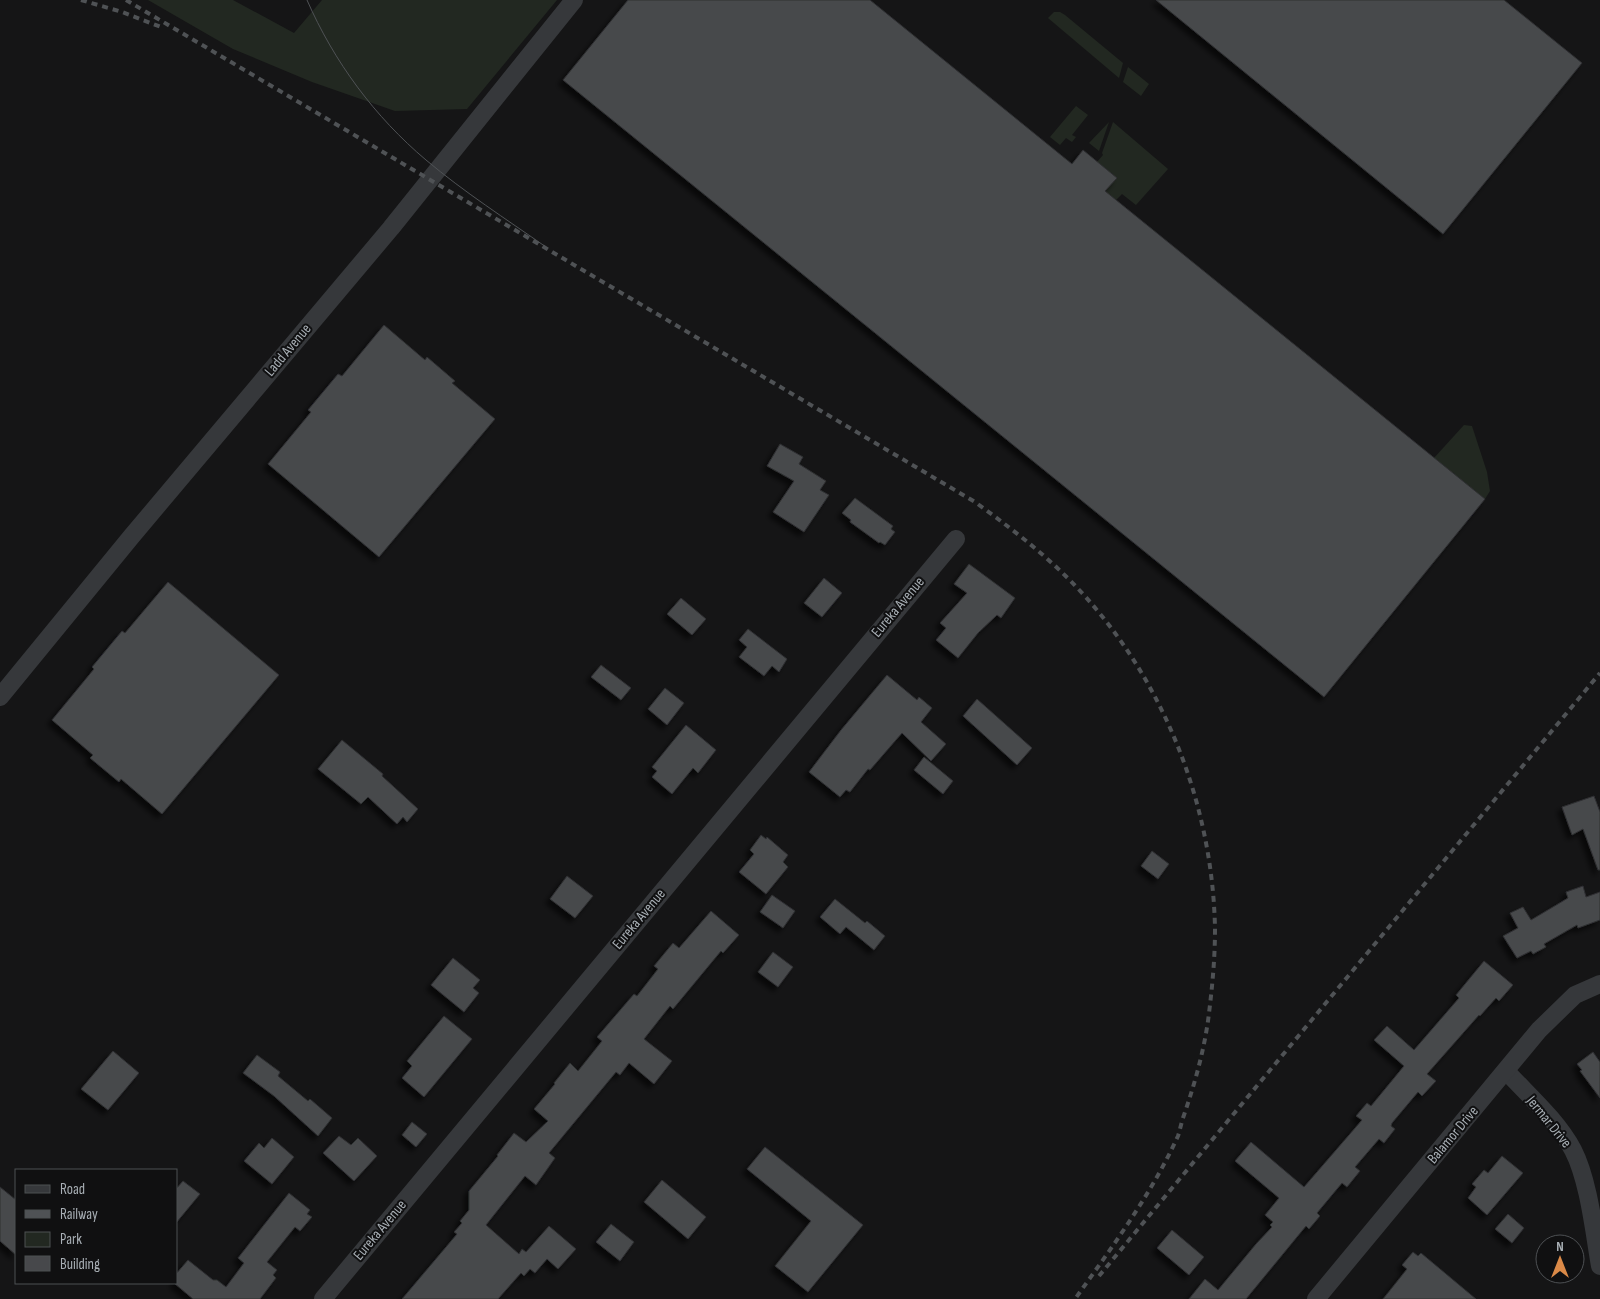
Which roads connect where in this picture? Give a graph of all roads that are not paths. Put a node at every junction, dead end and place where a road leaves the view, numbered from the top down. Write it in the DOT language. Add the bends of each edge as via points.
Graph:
graph roads {
  1 [pos="574,0"];
  2 [pos="956,539"];
  3 [pos="0,697"];
  4 [pos="1600,984"];
  5 [pos="1506,1071"];
  6 [pos="1600,1266"];
  7 [pos="323,1299"];
  8 [pos="1316,1299"];
  1 -- 3 [label="street, Ladd Avenue" via="390,228"];
  2 -- 7 [label="street, Eureka Avenue"];
  4 -- 5 [label="street, Balamor Drive" via="1574,994"];
  5 -- 6 [label="street, Jermar Drive" via="1548,1116 1573,1150 1584,1182"];
  5 -- 8 [label="street, Balamor Drive"];
}
